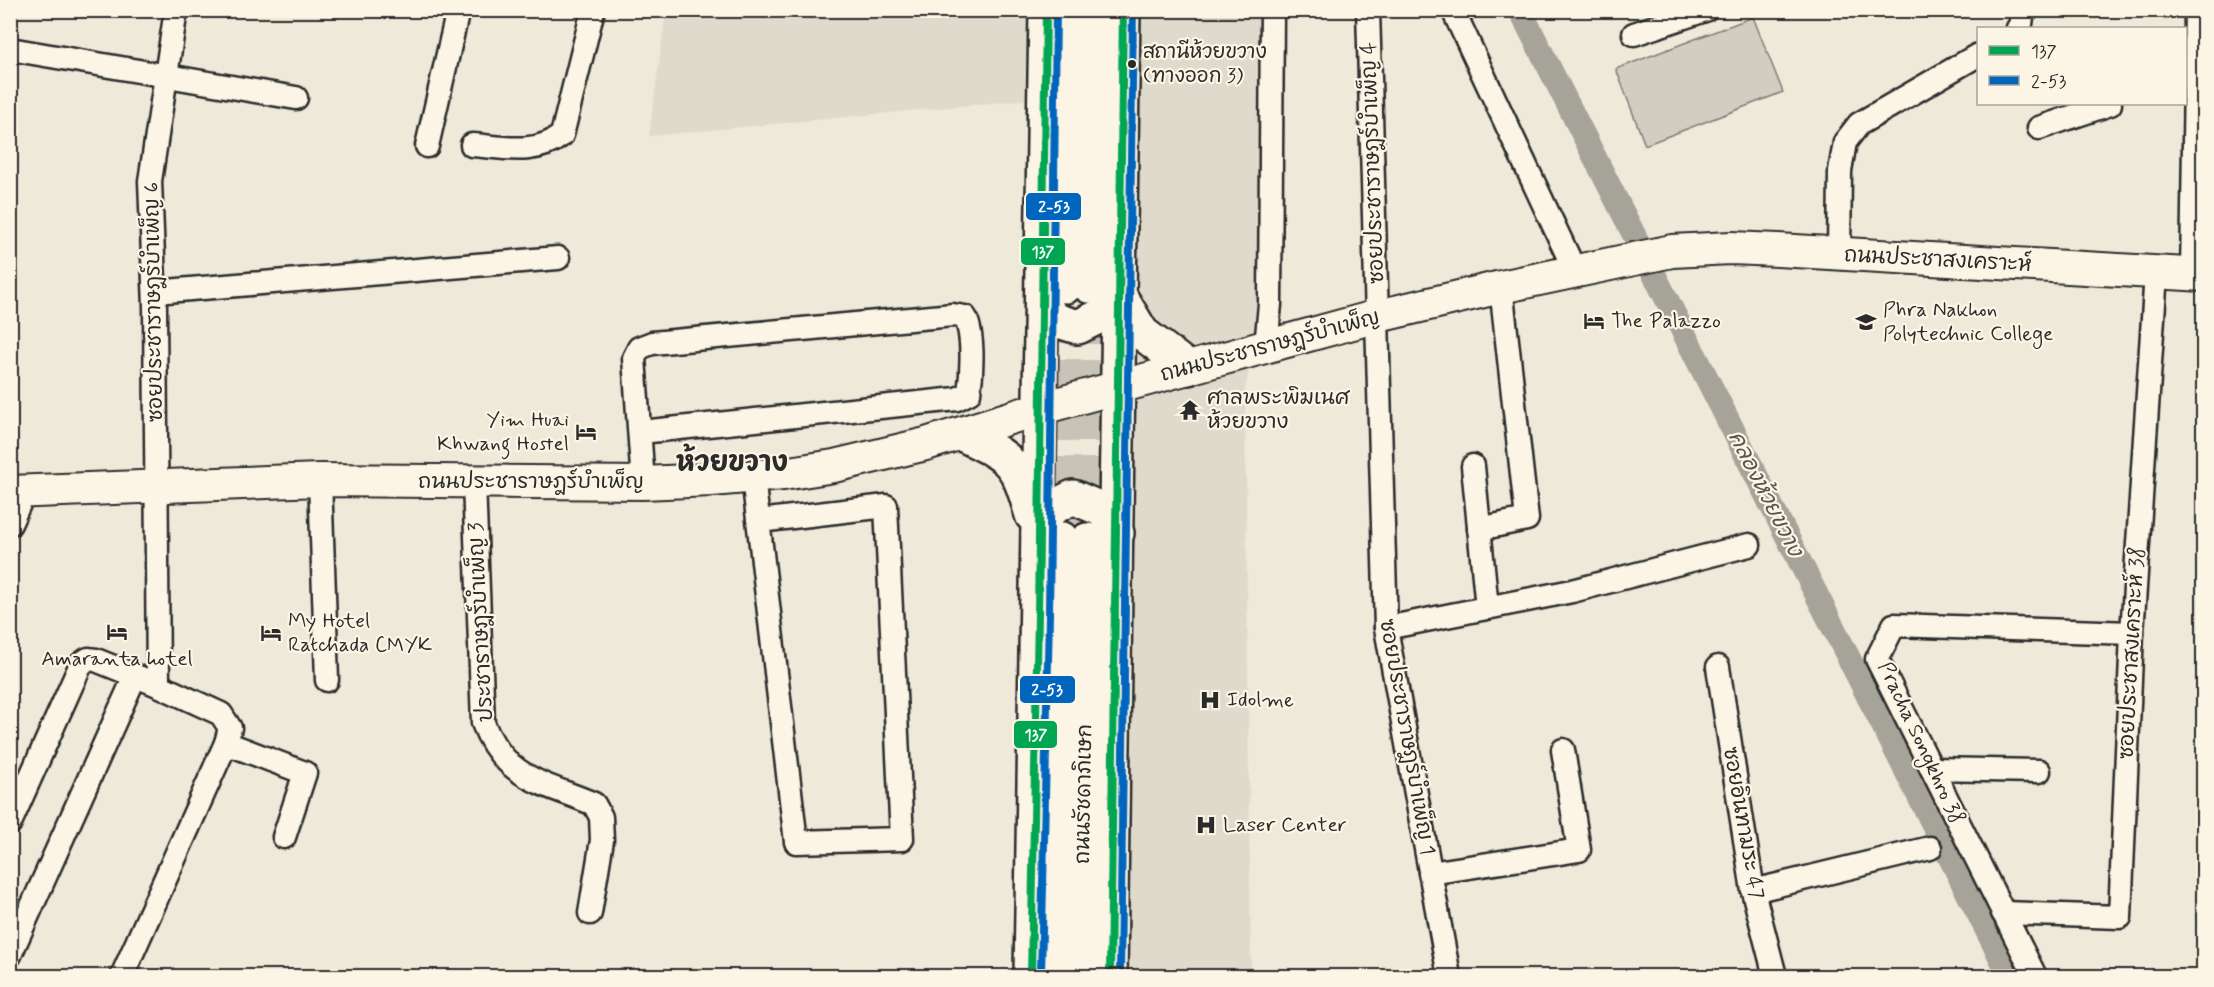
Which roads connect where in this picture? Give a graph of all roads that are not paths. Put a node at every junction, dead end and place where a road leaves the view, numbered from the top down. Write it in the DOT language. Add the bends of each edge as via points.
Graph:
graph roads {
  1 [pos="176,10"];
  2 [pos="458,10"];
  3 [pos="593,10"];
  4 [pos="1046,10"];
  5 [pos="1070,10"];
  6 [pos="1093,10"];
  7 [pos="1123,10"];
  8 [pos="1272,10"];
  9 [pos="1368,10"];
  10 [pos="1454,10"];
  11 [pos="1705,10"];
  12 [pos="2023,10"];
  13 [pos="2196,10"];
  14 [pos="2019,27"];
  15 [pos="1634,34"];
  16 [pos="10,49"];
  17 [pos="1977,56"];
  18 [pos="165,75"];
  19 [pos="2190,75"];
  20 [pos="296,98"];
  21 [pos="2107,105"];
  22 [pos="2040,128"];
  23 [pos="2199,128"];
  24 [pos="472,145"];
  25 [pos="427,146"];
  26 [pos="1672,250"];
  27 [pos="1839,254"];
  28 [pos="558,258"];
  29 [pos="1575,271"];
  30 [pos="2156,273"];
  31 [pos="2198,275"];
  32 [pos="1501,287"];
  33 [pos="1079,291"];
  34 [pos="155,292"];
  35 [pos="1378,316"];
  36 [pos="1266,347"];
  37 [pos="1188,368"];
  38 [pos="1117,388"];
  39 [pos="1042,408"];
  40 [pos="641,432"];
  41 [pos="962,434"];
  42 [pos="1473,466"];
  43 [pos="753,477"];
  44 [pos="320,480"];
  45 [pos="474,483"];
  46 [pos="643,483"];
  47 [pos="157,487"];
  48 [pos="18,491"];
  49 [pos="759,521"];
  50 [pos="10,524"];
  51 [pos="1479,529"];
  52 [pos="1076,537"];
  53 [pos="1749,545"];
  54 [pos="1487,608"];
  55 [pos="1386,628"];
  56 [pos="2132,633"];
  57 [pos="1718,668"];
  58 [pos="135,676"];
  59 [pos="327,680"];
  60 [pos="158,685"];
  61 [pos="228,736"];
  62 [pos="1563,750"];
  63 [pos="1932,769"];
  64 [pos="2039,771"];
  65 [pos="10,823"];
  66 [pos="284,837"];
  67 [pos="1930,848"];
  68 [pos="1431,873"];
  69 [pos="1753,891"];
  70 [pos="590,913"];
  71 [pos="2003,913"];
  72 [pos="10,955"];
  73 [pos="122,976"];
  74 [pos="1031,976"];
  75 [pos="1057,976"];
  76 [pos="1081,976"];
  77 [pos="1110,976"];
  78 [pos="1449,976"];
  79 [pos="1775,976"];
  80 [pos="2035,976"];
  1 -- 18 [label="street, ซอยประชาราษฎร์บำเพ็ญ 6"];
  2 -- 25 [label="street"];
  3 -- 24 [label="street" via="562,135 533,149"];
  4 -- 33 [label="main road, ถนนรัชดาภิเษก"];
  5 -- 33 [label="main road, ถนนรัชดาภิเษก"];
  6 -- 33 [label="main road, ถนนรัชดาภิเษก"];
  7 -- 33 [label="main road, ถนนรัชดาภิเษก"];
  8 -- 36 [label="street" via="1270,304"];
  9 -- 35 [label="street, ซอยประชาราษฎร์บำเพ็ญ 4"];
  10 -- 29 [label="street"];
  11 -- 15 [label="street"];
  12 -- 14 [label="street"];
  13 -- 19 [label="street"];
  16 -- 18 [label="street"];
  17 -- 27 [label="street" via="1859,124 1845,142 1840,171"];
  18 -- 20 [label="street"];
  18 -- 34 [label="street, ซอยประชาราษฎร์บำเพ็ญ 6" via="150,181"];
  19 -- 23 [label="street"];
  21 -- 22 [label="street"];
  23 -- 31 [label="street"];
  26 -- 27 [label="main road, ถนนประชาสงเคราะห์" via="1731,248"];
  26 -- 29 [label="main road, ถนนประชาราษฎร์บำเพ็ญ"];
  27 -- 30 [label="main road, ถนนประชาสงเคราะห์"];
  28 -- 34 [label="street"];
  29 -- 32 [label="main road, ถนนประชาราษฎร์บำเพ็ญ"];
  30 -- 31 [label="main road, ถนนประชาสงเคราะห์"];
  30 -- 56 [label="street, ซอยประชาสงเคราะห์ 38"];
  32 -- 35 [label="main road, ถนนประชาราษฎร์บำเพ็ญ"];
  32 -- 51 [label="street" via="1527,519"];
  33 -- 37 [label="main road"];
  33 -- 38 [label="main road, ถนนรัชดาภิเษก"];
  33 -- 39 [label="main road, ถนนรัชดาภิเษก"];
  34 -- 47 [label="street, ซอยประชาราษฎร์บำเพ็ญ 6"];
  35 -- 36 [label="main road, ถนนประชาราษฎร์บำเพ็ญ"];
  35 -- 55 [label="street, ซอยประชาราษฎร์บำเพ็ญ 1"];
  36 -- 37 [label="main road, ถนนประชาราษฎร์บำเพ็ญ"];
  37 -- 38 [label="main road, ถนนประชาราษฎร์บำเพ็ญ"];
  38 -- 39 [label="main road, ถนนประชาราษฎร์บำเพ็ญ"];
  38 -- 52 [label="main road, ถนนรัชดาภิเษก"];
  39 -- 41 [label="main road, ถนนประชาราษฎร์บำเพ็ญ"];
  39 -- 52 [label="main road, ถนนรัชดาภิเษก"];
  40 -- 40 [label="street" via="957,399 969,393 970,326 965,317 953,315 652,343 639,348 634,358"];
  40 -- 46 [label="street"];
  41 -- 43 [label="main road, ถนนประชาราษฎร์บำเพ็ญ" via="834,466"];
  41 -- 52 [label="main road" via="1012,464 1022,481"];
  42 -- 51 [label="street"];
  43 -- 46 [label="main road, ถนนประชาราษฎร์บำเพ็ญ"];
  43 -- 49 [label="street"];
  44 -- 45 [label="main road, ถนนประชาราษฎร์บำเพ็ญ"];
  44 -- 47 [label="main road, ถนนประชาราษฎร์บำเพ็ญ"];
  44 -- 59 [label="street"];
  45 -- 46 [label="main road, ถนนประชาราษฎร์บำเพ็ญ"];
  45 -- 70 [label="street, ประชาราษฎร์บำเพ็ญ 3" via="483,723 489,741 518,772 594,804 601,817 602,840"];
  47 -- 48 [label="main road, ถนนประชาราษฎร์บำเพ็ญ"];
  47 -- 60 [label="street, ซอยประชาราษฎร์บำเพ็ญ 6"];
  48 -- 50 [label="street"];
  49 -- 49 [label="street" via="796,842 902,839 886,506"];
  51 -- 54 [label="street"];
  52 -- 74 [label="main road, ถนนรัชดาภิเษก"];
  52 -- 75 [label="main road, ถนนรัชดาภิเษก"];
  52 -- 76 [label="main road, ถนนรัชดาภิเษก"];
  52 -- 77 [label="main road, ถนนรัชดาภิเษก"];
  53 -- 54 [label="street" via="1572,591"];
  54 -- 55 [label="street"];
  55 -- 68 [label="street, ซอยประชาราษฎร์บำเพ็ญ 1"];
  56 -- 63 [label="street, Pracha Songkhro 38" via="1894,625 1877,659"];
  56 -- 71 [label="street, ซอยประชาสงเคราะห์ 38" via="2120,917"];
  57 -- 69 [label="street, ซอยอินทามระ 47"];
  58 -- 60 [label="street"];
  58 -- 65 [label="street" via="96,660 88,659 81,664"];
  58 -- 72 [label="street"];
  60 -- 61 [label="street" via="221,714"];
  61 -- 66 [label="street" via="305,773"];
  61 -- 73 [label="street"];
  62 -- 68 [label="street" via="1579,850"];
  63 -- 64 [label="street"];
  63 -- 71 [label="street, Pracha Songkhro 38"];
  67 -- 69 [label="street"];
  68 -- 78 [label="street, ซอยประชาราษฎร์บำเพ็ญ 1"];
  69 -- 79 [label="street, ซอยอินทามระ 47"];
  71 -- 80 [label="street, Pracha Songkhro 38"];
}
